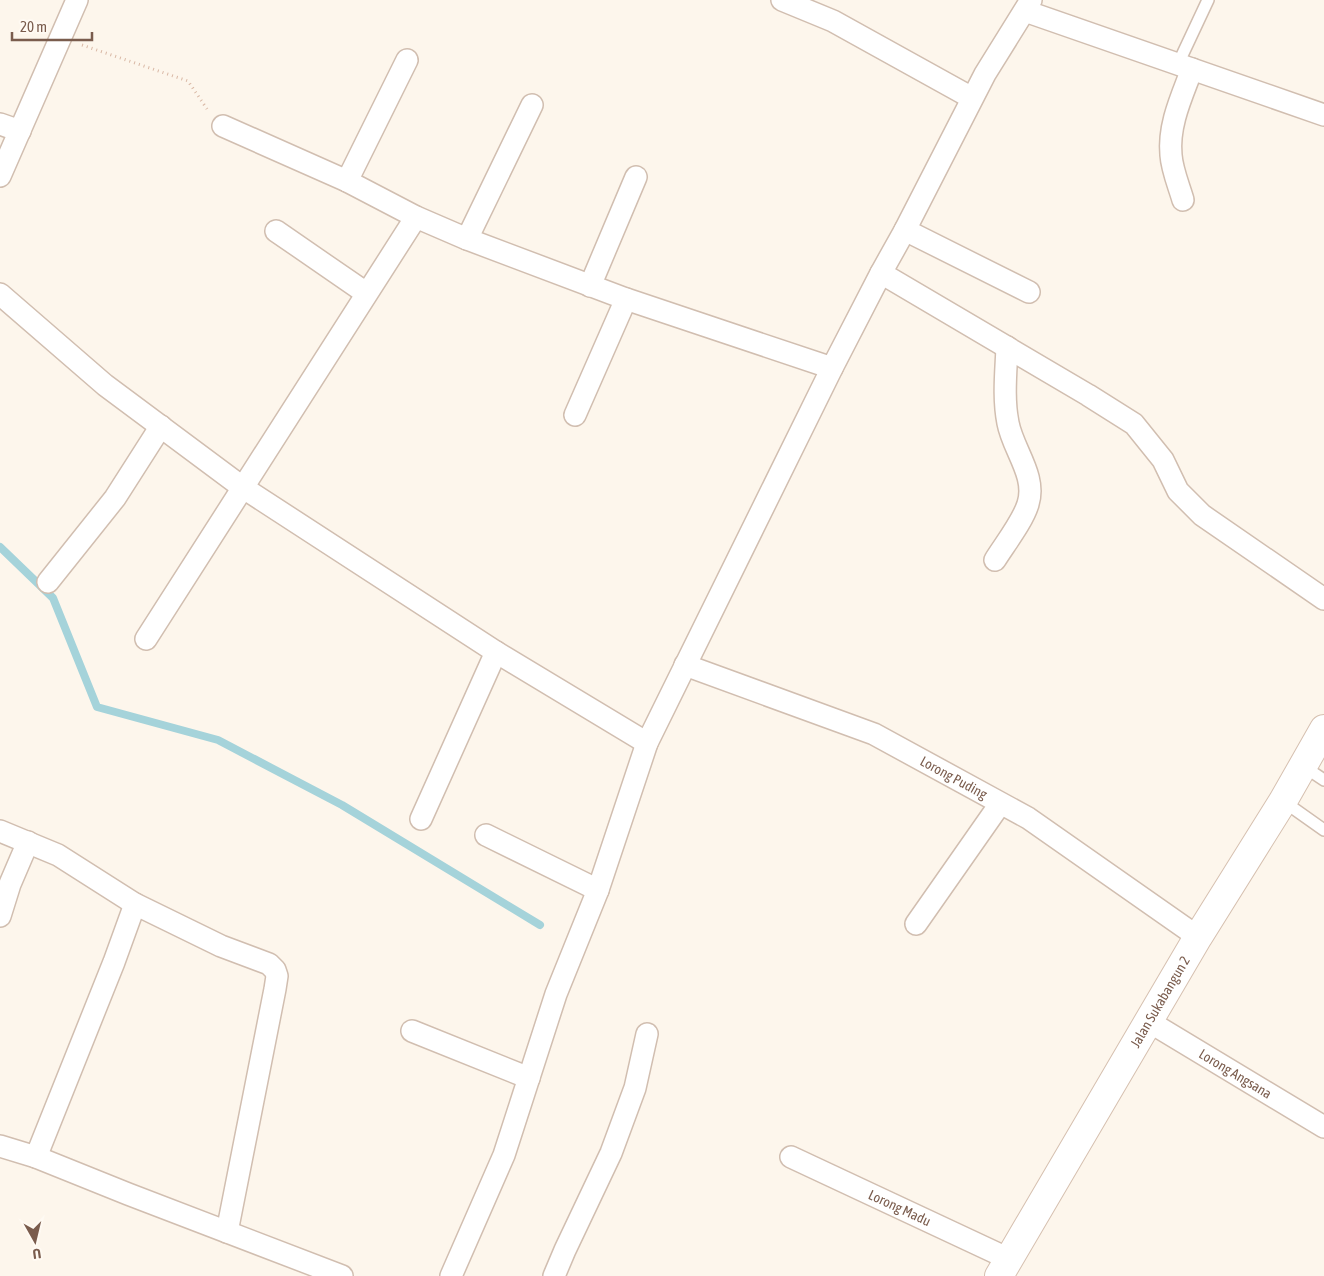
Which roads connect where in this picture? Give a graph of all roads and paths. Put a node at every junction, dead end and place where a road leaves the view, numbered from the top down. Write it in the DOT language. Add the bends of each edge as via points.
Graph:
graph roads {
  1 [pos="77,0"];
  2 [pos="782,0"];
  3 [pos="1208,0"];
  4 [pos="1028,5"];
  5 [pos="60,38"];
  6 [pos="407,60"];
  7 [pos="1185,67"];
  8 [pos="972,98"];
  9 [pos="532,105"];
  10 [pos="1324,115"];
  11 [pos="223,126"];
  12 [pos="10,127"];
  13 [pos="0,176"];
  14 [pos="636,177"];
  15 [pos="348,181"];
  16 [pos="1183,200"];
  17 [pos="416,217"];
  18 [pos="905,230"];
  19 [pos="276,231"];
  20 [pos="467,239"];
  21 [pos="881,273"];
  22 [pos="590,286"];
  23 [pos="1029,292"];
  24 [pos="366,293"];
  25 [pos="0,294"];
  26 [pos="626,300"];
  27 [pos="1007,347"];
  28 [pos="832,368"];
  29 [pos="575,416"];
  30 [pos="161,426"];
  31 [pos="242,487"];
  32 [pos="995,560"];
  33 [pos="48,582"];
  34 [pos="1324,599"];
  35 [pos="146,639"];
  36 [pos="496,652"];
  37 [pos="685,665"];
  38 [pos="647,743"];
  39 [pos="1317,756"];
  40 [pos="1283,801"];
  41 [pos="1000,804"];
  42 [pos="421,819"];
  43 [pos="1324,830"];
  44 [pos="0,831"];
  45 [pos="486,835"];
  46 [pos="28,842"];
  47 [pos="598,890"];
  48 [pos="135,904"];
  49 [pos="0,916"];
  50 [pos="916,924"];
  51 [pos="1198,937"];
  52 [pos="1148,1021"];
  53 [pos="412,1031"];
  54 [pos="647,1034"];
  55 [pos="529,1078"];
  56 [pos="1324,1127"];
  57 [pos="0,1146"];
  58 [pos="36,1157"];
  59 [pos="791,1157"];
  60 [pos="227,1232"];
  61 [pos="1004,1268"];
  62 [pos="342,1276"];
  63 [pos="451,1276"];
  64 [pos="554,1276"];
  1 -- 5 [label="street"];
  2 -- 8 [label="street" via="833,21"];
  3 -- 7 [label="lane"];
  4 -- 7 [label="street"];
  4 -- 8 [label="street"];
  5 -- 11 [label="path" via="188,81 207,110"];
  5 -- 12 [label="street"];
  6 -- 15 [label="street"];
  7 -- 10 [label="street"];
  7 -- 16 [label="street" via="1171,134 1171,156"];
  8 -- 18 [label="street"];
  9 -- 20 [label="street"];
  11 -- 15 [label="street"];
  12 -- 13 [label="street"];
  14 -- 22 [label="street"];
  15 -- 17 [label="street"];
  17 -- 20 [label="street"];
  17 -- 24 [label="street"];
  18 -- 21 [label="street"];
  18 -- 23 [label="street"];
  19 -- 24 [label="street"];
  20 -- 22 [label="street"];
  21 -- 27 [label="street"];
  21 -- 28 [label="street"];
  22 -- 26 [label="street"];
  24 -- 31 [label="street"];
  25 -- 30 [label="street" via="105,385"];
  26 -- 28 [label="street"];
  26 -- 29 [label="street"];
  27 -- 32 [label="street" via="1005,406 1010,435 1030,488 1028,504"];
  27 -- 34 [label="street" via="1134,424 1163,460 1178,491 1202,515"];
  28 -- 37 [label="street"];
  30 -- 31 [label="street"];
  30 -- 33 [label="street" via="115,498"];
  31 -- 35 [label="street"];
  31 -- 36 [label="street"];
  36 -- 38 [label="street"];
  36 -- 42 [label="street"];
  37 -- 38 [label="street"];
  37 -- 41 [label="street, Lorong Puding" via="874,734"];
  38 -- 47 [label="street"];
  39 -- 40 [label="street, Jalan Sukabangun 2"];
  40 -- 43 [label="lane"];
  40 -- 51 [label="street, Jalan Sukabangun 2"];
  41 -- 50 [label="street"];
  41 -- 51 [label="street, Lorong Puding" via="1028,818"];
  44 -- 46 [label="street"];
  45 -- 47 [label="street"];
  46 -- 48 [label="street" via="58,855"];
  46 -- 49 [label="street"];
  47 -- 55 [label="street" via="556,994"];
  48 -- 58 [label="street"];
  48 -- 60 [label="street" via="221,946 269,964 277,976"];
  51 -- 52 [label="street, Jalan Sukabangun 2"];
  52 -- 56 [label="street, Lorong Angsana"];
  52 -- 61 [label="street, Jalan Sukabangun 2"];
  53 -- 55 [label="street"];
  54 -- 64 [label="street" via="635,1088 611,1153"];
  55 -- 63 [label="street" via="504,1155"];
  57 -- 58 [label="street"];
  58 -- 60 [label="street"];
  59 -- 61 [label="street, Lorong Madu"];
  60 -- 62 [label="street"];
}
